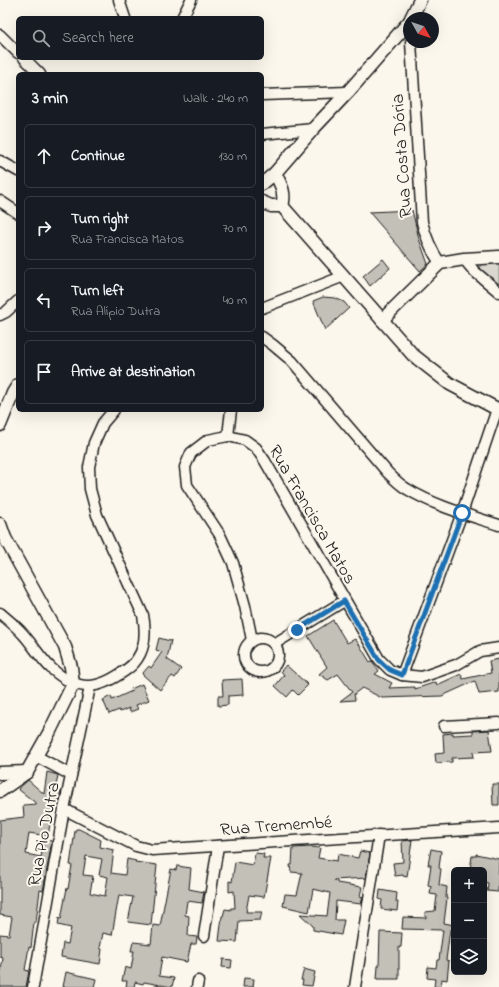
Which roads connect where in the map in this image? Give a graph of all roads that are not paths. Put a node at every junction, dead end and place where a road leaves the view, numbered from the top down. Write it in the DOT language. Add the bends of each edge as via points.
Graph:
graph roads {
  1 [pos="119,0"];
  2 [pos="190,0"];
  3 [pos="420,0"];
  4 [pos="414,12"];
  5 [pos="124,16"];
  6 [pos="183,16"];
  7 [pos="403,29"];
  8 [pos="0,35"];
  9 [pos="411,48"];
  10 [pos="16,51"];
  11 [pos="26,60"];
  12 [pos="38,72"];
  13 [pos="348,92"];
  14 [pos="264,95"];
  15 [pos="313,129"];
  16 [pos="264,134"];
  17 [pos="0,161"];
  18 [pos="16,170"];
  19 [pos="275,173"];
  20 [pos="264,182"];
  21 [pos="0,201"];
  22 [pos="264,203"];
  23 [pos="282,206"];
  24 [pos="16,212"];
  25 [pos="499,257"];
  26 [pos="464,259"];
  27 [pos="440,263"];
  28 [pos="344,276"];
  29 [pos="499,292"];
  30 [pos="16,303"];
  31 [pos="264,307"];
  32 [pos="0,315"];
  33 [pos="382,320"];
  34 [pos="264,338"];
  35 [pos="16,388"];
  36 [pos="498,410"];
  37 [pos="112,412"];
  38 [pos="231,412"];
  39 [pos="0,425"];
  40 [pos="228,436"];
  41 [pos="462,513"];
  42 [pos="0,524"];
  43 [pos="499,525"];
  44 [pos="344,601"];
  45 [pos="0,613"];
  46 [pos="252,640"];
  47 [pos="274,644"];
  48 [pos="499,648"];
  49 [pos="402,675"];
  50 [pos="73,684"];
  51 [pos="90,687"];
  52 [pos="499,723"];
  53 [pos="444,726"];
  54 [pos="36,756"];
  55 [pos="27,772"];
  56 [pos="0,773"];
  57 [pos="71,775"];
  58 [pos="0,791"];
  59 [pos="64,809"];
  60 [pos="499,828"];
  61 [pos="379,835"];
  62 [pos="218,846"];
  63 [pos="204,936"];
  64 [pos="33,987"];
  65 [pos="355,987"];
  1 -- 5 [label="street"];
  2 -- 6 [label="street"];
  3 -- 4 [label="street"];
  7 -- 13 [label="street"];
  8 -- 10 [label="street"];
  9 -- 27 [label="street, Rua Costa Dória" via="422,222 431,249"];
  11 -- 12 [label="street"];
  13 -- 14 [label="street"];
  13 -- 15 [label="street"];
  15 -- 16 [label="street"];
  15 -- 19 [label="street"];
  17 -- 18 [label="street"];
  19 -- 20 [label="street"];
  19 -- 23 [label="street" via="284,192"];
  21 -- 24 [label="street"];
  22 -- 23 [label="street"];
  23 -- 28 [label="street"];
  25 -- 26 [label="street"];
  26 -- 27 [label="street"];
  26 -- 29 [label="street"];
  27 -- 33 [label="street"];
  28 -- 31 [label="street"];
  28 -- 33 [label="street"];
  30 -- 32 [label="street"];
  33 -- 36 [label="street" via="413,355 450,384"];
  34 -- 41 [label="street" via="292,361 388,473 422,497"];
  35 -- 39 [label="street"];
  36 -- 41 [label="street"];
  37 -- 51 [label="street" via="94,443 89,467 90,489 97,515 143,615 146,629 144,647 132,666 114,679"];
  38 -- 40 [label="street"];
  40 -- 44 [label="street, Rua Francisca Matos" via="244,440 256,448"];
  40 -- 46 [label="street, Rua Francisca Matos" via="208,440 191,454 185,467 187,485 220,535 233,563"];
  41 -- 43 [label="street"];
  41 -- 49 [label="street"];
  42 -- 50 [label="street" via="5,538 66,647"];
  44 -- 47 [label="street"];
  44 -- 49 [label="street, Rua Francisca Matos" via="379,660 390,670"];
  45 -- 50 [label="street" via="22,633 52,669"];
  46 -- 47 [label="street" via="266,639"];
  46 -- 47 [label="street" via="245,647 244,657 247,666 260,672 269,670 276,663 278,653"];
  48 -- 49 [label="street, Rua Francisca Matos" via="480,651 456,665 422,677"];
  50 -- 51 [label="street"];
  50 -- 54 [label="street"];
  51 -- 57 [label="street, Rua Pio Dutra"];
  52 -- 53 [label="street"];
  54 -- 55 [label="street"];
  54 -- 57 [label="street"];
  55 -- 56 [label="street"];
  55 -- 58 [label="street"];
  57 -- 59 [label="street, Rua Pio Dutra"];
  59 -- 62 [label="street, Rua Tremembé" via="136,846 152,850"];
  59 -- 64 [label="street, Rua Pio Dutra"];
  60 -- 61 [label="street, Rua Tremembé"];
  61 -- 62 [label="street, Rua Tremembé"];
  61 -- 65 [label="street"];
  62 -- 63 [label="street"];
}
